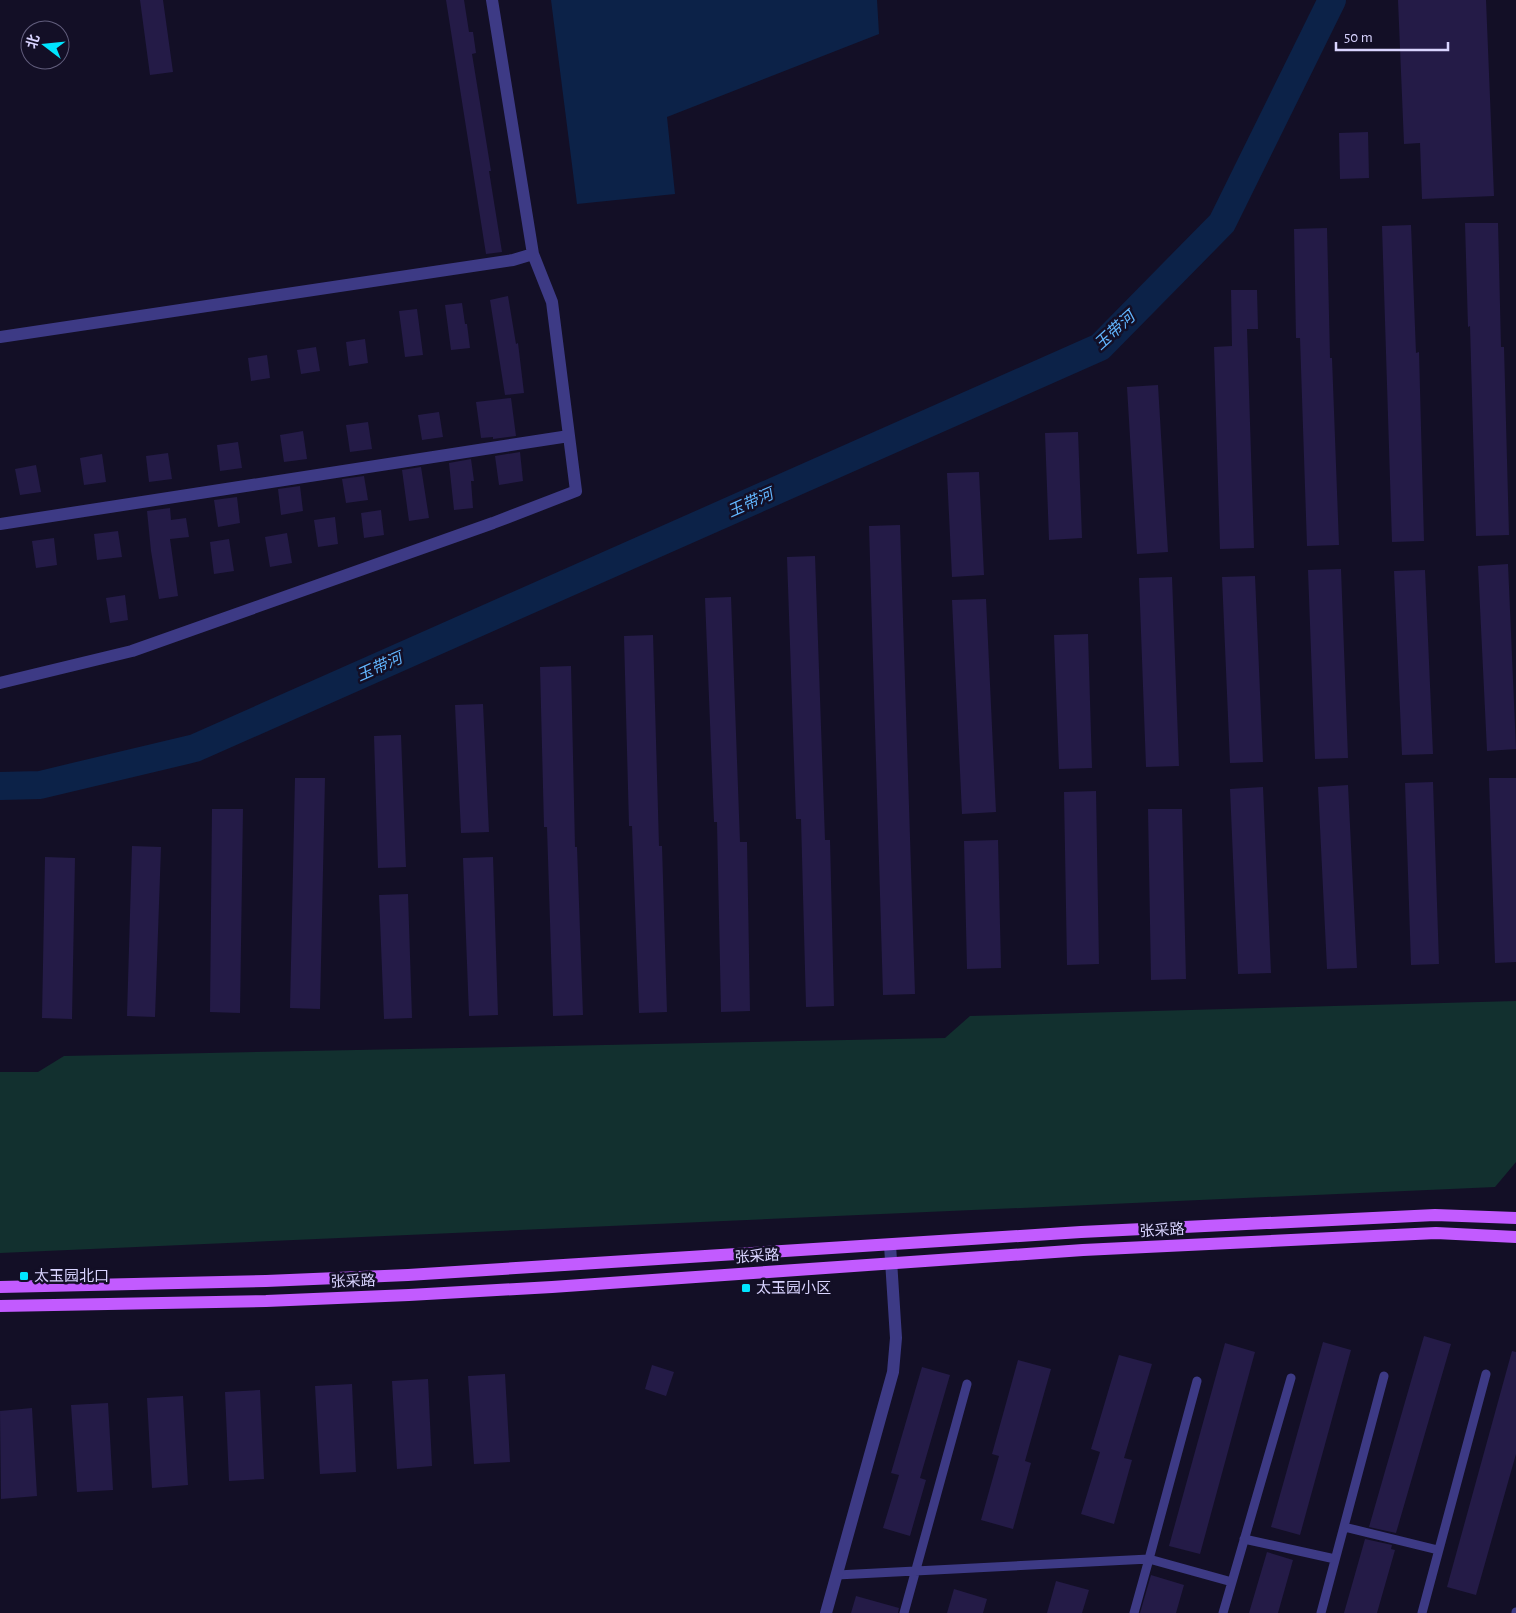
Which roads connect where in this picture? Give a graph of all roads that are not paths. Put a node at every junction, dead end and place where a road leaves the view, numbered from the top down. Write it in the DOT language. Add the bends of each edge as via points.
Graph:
graph roads {
  1 [pos="492,0"];
  2 [pos="533,254"];
  3 [pos="0,337"];
  4 [pos="569,436"];
  5 [pos="0,524"];
  6 [pos="0,683"];
  7 [pos="1516,1218"];
  8 [pos="1516,1237"];
  9 [pos="890,1245"];
  10 [pos="890,1263"];
  11 [pos="0,1287"];
  12 [pos="0,1306"];
  13 [pos="1486,1374"];
  14 [pos="1384,1376"];
  15 [pos="1291,1378"];
  16 [pos="1197,1381"];
  17 [pos="967,1384"];
  18 [pos="1344,1527"];
  19 [pos="1244,1539"];
  20 [pos="1438,1550"];
  21 [pos="1149,1559"];
  22 [pos="1335,1559"];
  23 [pos="916,1571"];
  24 [pos="837,1575"];
  25 [pos="1232,1582"];
  26 [pos="826,1613"];
  27 [pos="904,1613"];
  28 [pos="1134,1613"];
  29 [pos="1223,1613"];
  30 [pos="1321,1613"];
  31 [pos="1422,1613"];
  1 -- 2 [label="street"];
  2 -- 3 [label="street" via="513,260"];
  2 -- 4 [label="street" via="552,302"];
  4 -- 5 [label="street"];
  4 -- 6 [label="street" via="576,491 132,650"];
  7 -- 9 [label="main road, 张采路" via="1436,1215 1081,1232"];
  8 -- 10 [label="main road, 张采路" via="1436,1234 1083,1250"];
  9 -- 10 [label="street"];
  9 -- 11 [label="main road, 张采路" via="408,1275"];
  10 -- 12 [label="main road, 张采路" via="409,1294"];
  10 -- 24 [label="street" via="896,1338 893,1372"];
  13 -- 20 [label="lane"];
  14 -- 18 [label="lane"];
  15 -- 19 [label="lane"];
  16 -- 21 [label="lane"];
  17 -- 23 [label="lane"];
  18 -- 20 [label="lane"];
  18 -- 22 [label="lane"];
  19 -- 22 [label="lane"];
  19 -- 25 [label="lane"];
  20 -- 31 [label="lane"];
  21 -- 23 [label="lane"];
  21 -- 25 [label="lane"];
  21 -- 28 [label="lane"];
  22 -- 30 [label="lane"];
  23 -- 24 [label="lane"];
  23 -- 27 [label="lane"];
  24 -- 26 [label="street"];
  25 -- 29 [label="lane"];
}
